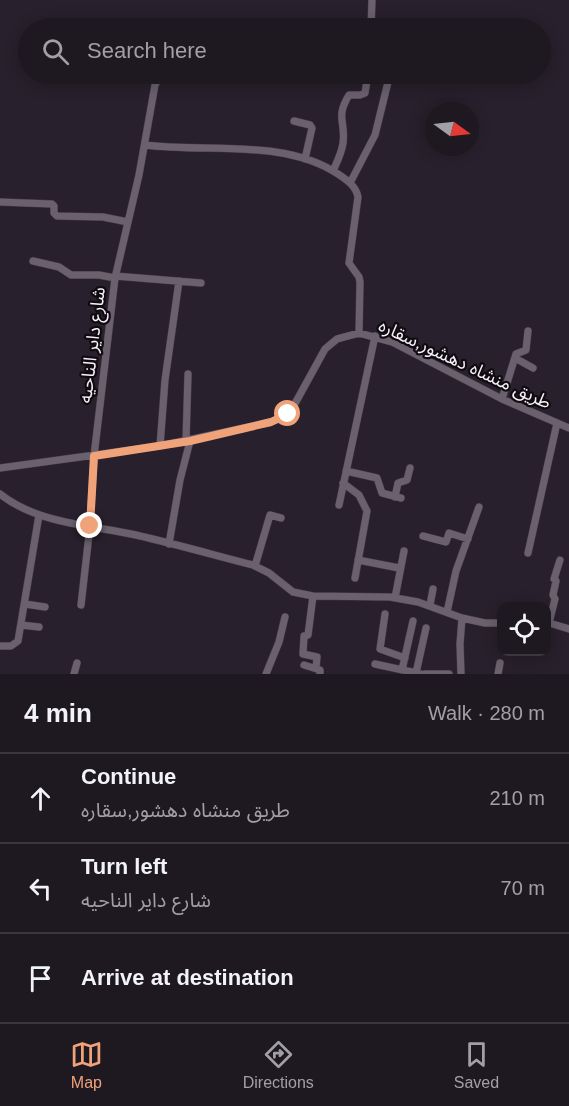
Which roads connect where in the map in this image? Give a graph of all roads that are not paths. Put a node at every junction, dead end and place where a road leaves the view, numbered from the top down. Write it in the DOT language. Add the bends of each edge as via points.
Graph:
graph roads {
  1 [pos="372,0"];
  2 [pos="371,18"];
  3 [pos="157,84"];
  4 [pos="366,84"];
  5 [pos="388,84"];
  6 [pos="294,122"];
  7 [pos="145,145"];
  8 [pos="304,159"];
  9 [pos="333,171"];
  10 [pos="350,183"];
  11 [pos="0,202"];
  12 [pos="128,222"];
  13 [pos="33,261"];
  14 [pos="115,277"];
  15 [pos="179,281"];
  16 [pos="201,283"];
  17 [pos="528,331"];
  18 [pos="359,333"];
  19 [pos="375,336"];
  20 [pos="514,358"];
  21 [pos="533,368"];
  22 [pos="188,374"];
  23 [pos="502,399"];
  24 [pos="557,423"];
  25 [pos="569,428"];
  26 [pos="188,441"];
  27 [pos="160,446"];
  28 [pos="94,456"];
  29 [pos="0,468"];
  30 [pos="410,468"];
  31 [pos="346,471"];
  32 [pos="343,483"];
  33 [pos="0,494"];
  34 [pos="339,505"];
  35 [pos="479,507"];
  36 [pos="39,515"];
  37 [pos="281,518"];
  38 [pos="90,526"];
  39 [pos="423,536"];
  40 [pos="468,539"];
  41 [pos="169,544"];
  42 [pos="404,551"];
  43 [pos="528,553"];
  44 [pos="358,560"];
  45 [pos="560,560"];
  46 [pos="255,566"];
  47 [pos="399,568"];
  48 [pos="355,578"];
  49 [pos="433,589"];
  50 [pos="313,596"];
  51 [pos="395,598"];
  52 [pos="25,604"];
  53 [pos="81,605"];
  54 [pos="430,605"];
  55 [pos="45,607"];
  56 [pos="447,612"];
  57 [pos="551,612"];
  58 [pos="385,615"];
  59 [pos="285,617"];
  60 [pos="462,618"];
  61 [pos="413,621"];
  62 [pos="497,623"];
  63 [pos="551,623"];
  64 [pos="21,625"];
  65 [pos="39,627"];
  66 [pos="426,628"];
  67 [pos="569,629"];
  68 [pos="0,646"];
  69 [pos="405,658"];
  70 [pos="77,663"];
  71 [pos="500,663"];
  72 [pos="375,664"];
  73 [pos="304,665"];
  74 [pos="402,670"];
  75 [pos="318,671"];
  76 [pos="74,674"];
  77 [pos="266,674"];
  78 [pos="421,674"];
  79 [pos="449,674"];
  80 [pos="461,674"];
  81 [pos="498,674"];
  1 -- 2 [label="street"];
  3 -- 7 [label="street, شارع داير الناحيه"];
  4 -- 9 [label="street" via="365,93 349,95 342,109 343,144"];
  5 -- 10 [label="street" via="375,135"];
  6 -- 8 [label="street" via="312,128"];
  7 -- 8 [label="street" via="225,148"];
  7 -- 12 [label="street, شارع داير الناحيه"];
  8 -- 9 [label="street"];
  9 -- 10 [label="street"];
  10 -- 18 [label="street" via="358,198 350,263 360,282"];
  11 -- 12 [label="street" via="52,204 57,216"];
  12 -- 14 [label="street, شارع داير الناحيه"];
  13 -- 14 [label="street" via="59,267 71,275"];
  14 -- 15 [label="street"];
  14 -- 28 [label="street, شارع داير الناحيه"];
  15 -- 16 [label="street"];
  15 -- 27 [label="street"];
  17 -- 20 [label="street" via="526,350"];
  18 -- 19 [label="street, طريق منشاه دهشور,سقاره"];
  18 -- 26 [label="street, طريق منشاه دهشور,سقاره" via="337,339 326,349 292,409 282,417"];
  19 -- 23 [label="street, طريق منشاه دهشور,سقاره"];
  19 -- 31 [label="street"];
  20 -- 21 [label="street"];
  20 -- 23 [label="street"];
  22 -- 26 [label="street"];
  23 -- 24 [label="street, طريق منشاه دهشور,سقاره"];
  24 -- 25 [label="street, طريق منشاه دهشور,سقاره"];
  24 -- 43 [label="street"];
  26 -- 27 [label="street, طريق منشاه دهشور,سقاره"];
  26 -- 41 [label="street"];
  27 -- 28 [label="street, طريق منشاه دهشور,سقاره"];
  28 -- 29 [label="street, طريق منشاه دهشور,سقاره"];
  28 -- 38 [label="street, شارع داير الناحيه"];
  30 -- 31 [label="street" via="406,480 398,483 398,498 381,492 377,478"];
  31 -- 32 [label="street"];
  32 -- 34 [label="street"];
  32 -- 44 [label="street" via="359,495 367,511"];
  33 -- 36 [label="street" via="21,509"];
  35 -- 40 [label="street"];
  36 -- 38 [label="street"];
  36 -- 52 [label="street"];
  37 -- 46 [label="street" via="270,515"];
  38 -- 41 [label="street"];
  38 -- 53 [label="street, شارع داير الناحيه"];
  39 -- 40 [label="street" via="446,542 450,533"];
  40 -- 56 [label="street"];
  41 -- 46 [label="street"];
  42 -- 47 [label="street"];
  44 -- 47 [label="street"];
  44 -- 48 [label="street"];
  45 -- 57 [label="street"];
  46 -- 50 [label="street" via="293,592"];
  47 -- 51 [label="street"];
  49 -- 54 [label="street"];
  50 -- 51 [label="street"];
  50 -- 75 [label="street" via="303,654 317,657"];
  51 -- 54 [label="street"];
  52 -- 55 [label="street"];
  52 -- 64 [label="street"];
  54 -- 56 [label="street"];
  56 -- 60 [label="street"];
  58 -- 69 [label="street" via="380,649"];
  59 -- 77 [label="street"];
  60 -- 62 [label="street"];
  60 -- 80 [label="street"];
  61 -- 69 [label="street"];
  63 -- 67 [label="street"];
  64 -- 65 [label="street"];
  64 -- 68 [label="street" via="16,644"];
  66 -- 78 [label="street"];
  69 -- 74 [label="street"];
  70 -- 76 [label="street"];
  71 -- 81 [label="street"];
  72 -- 74 [label="street"];
  73 -- 75 [label="street"];
  74 -- 78 [label="street"];
  78 -- 79 [label="street"];
}
